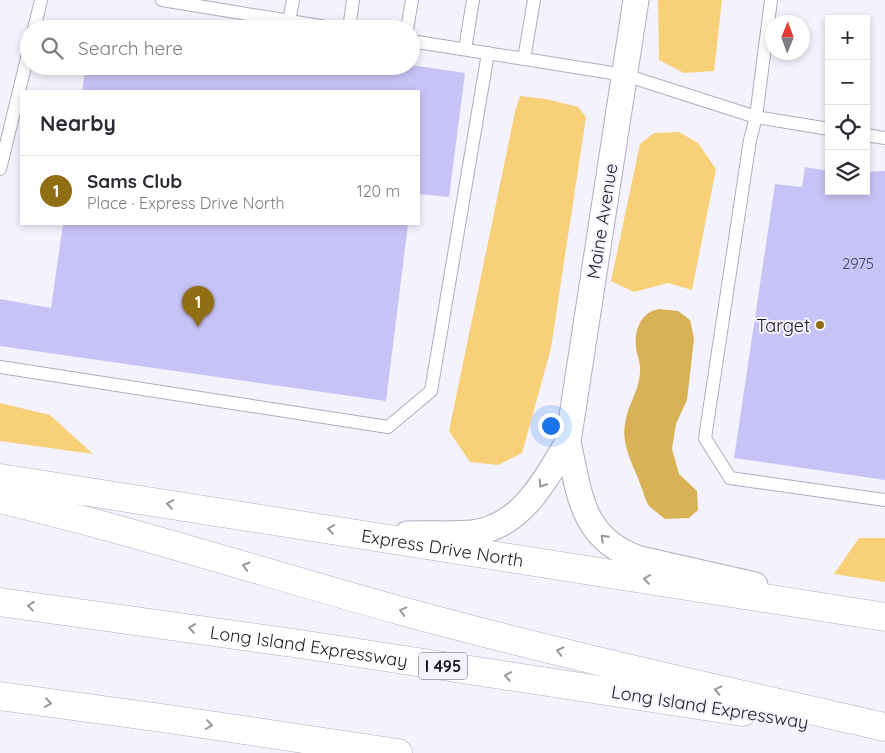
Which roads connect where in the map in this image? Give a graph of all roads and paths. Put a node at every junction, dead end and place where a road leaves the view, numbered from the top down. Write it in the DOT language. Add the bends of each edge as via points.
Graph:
graph roads {
  1 [pos="41,0"];
  2 [pos="293,0"];
  3 [pos="353,0"];
  4 [pos="412,0"];
  5 [pos="473,0"];
  6 [pos="534,0"];
  7 [pos="636,0"];
  8 [pos="771,0"];
  9 [pos="170,1"];
  10 [pos="230,5"];
  11 [pos="36,20"];
  12 [pos="285,20"];
  13 [pos="289,20"];
  14 [pos="350,20"];
  15 [pos="409,20"];
  16 [pos="420,42"];
  17 [pos="465,49"];
  18 [pos="488,53"];
  19 [pos="524,59"];
  20 [pos="23,75"];
  21 [pos="624,75"];
  22 [pos="756,117"];
  23 [pos="825,128"];
  24 [pos="870,135"];
  25 [pos="885,138"];
  26 [pos="0,169"];
  27 [pos="0,367"];
  28 [pos="568,442"];
  29 [pos="0,478"];
  30 [pos="0,499"];
  31 [pos="885,500"];
  32 [pos="366,535"];
  33 [pos="0,602"];
  34 [pos="885,615"];
  35 [pos="0,696"];
  36 [pos="885,727"];
  37 [pos="885,734"];
  38 [pos="398,753"];
  1 -- 11 [label="lane"];
  2 -- 13 [label="lane"];
  3 -- 14 [label="lane"];
  4 -- 15 [label="lane"];
  5 -- 17 [label="lane"];
  6 -- 19 [label="lane"];
  7 -- 21 [label="street, Maine Avenue"];
  8 -- 22 [label="lane"];
  9 -- 10 [label="lane"];
  10 -- 12 [label="lane"];
  16 -- 17 [label="lane"];
  17 -- 18 [label="lane"];
  18 -- 19 [label="lane"];
  18 -- 27 [label="lane" via="431,390 388,427"];
  19 -- 21 [label="lane"];
  20 -- 26 [label="lane"];
  21 -- 22 [label="lane"];
  21 -- 28 [label="street, Maine Avenue"];
  22 -- 23 [label="lane"];
  22 -- 31 [label="lane" via="705,438 730,478"];
  24 -- 25 [label="lane"];
  28 -- 32 [label="street, one-way" via="530,502 489,529"];
  34 -- 28 [label="street, one-way" via="624,554 600,534 586,514"];
  32 -- 29 [label="main road, Express Drive North, one-way"];
  36 -- 30 [label="main road, one-way" via="635,671 460,626 102,524"];
  34 -- 32 [label="main road, Express Drive North, one-way"];
  37 -- 33 [label="main road, Long Island Expressway / I 495, one-way"];
  35 -- 38 [label="main road, one-way"];
}
